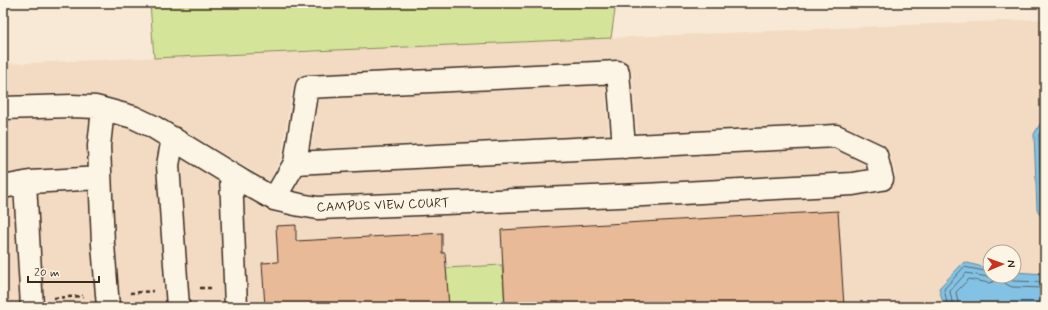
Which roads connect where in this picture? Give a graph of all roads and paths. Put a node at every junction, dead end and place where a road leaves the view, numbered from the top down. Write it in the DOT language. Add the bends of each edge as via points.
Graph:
graph roads {
  1 [pos="3,108"];
  2 [pos="103,109"];
  3 [pos="172,138"];
  4 [pos="624,146"];
  5 [pos="294,162"];
  6 [pos="231,174"];
  7 [pos="100,178"];
  8 [pos="25,183"];
  9 [pos="3,187"];
  10 [pos="274,199"];
  11 [pos="32,307"];
  12 [pos="108,307"];
  13 [pos="178,307"];
  14 [pos="236,307"];
  1 -- 2 [label="street, CAMPUS VIEW COURT" via="72,106"];
  2 -- 3 [label="street, CAMPUS VIEW COURT" via="133,117"];
  2 -- 7 [label="street" via="99,146"];
  3 -- 6 [label="street, CAMPUS VIEW COURT"];
  3 -- 13 [label="street" via="168,165"];
  4 -- 5 [label="street"];
  4 -- 5 [label="street" via="618,72 307,87"];
  4 -- 10 [label="street, CAMPUS VIEW COURT" via="836,136 876,155 882,179 853,184 644,195 318,208"];
  5 -- 10 [label="street"];
  6 -- 10 [label="street, CAMPUS VIEW COURT"];
  6 -- 14 [label="street"];
  7 -- 8 [label="street"];
  7 -- 12 [label="street"];
  8 -- 9 [label="street"];
  8 -- 11 [label="street"];
}
